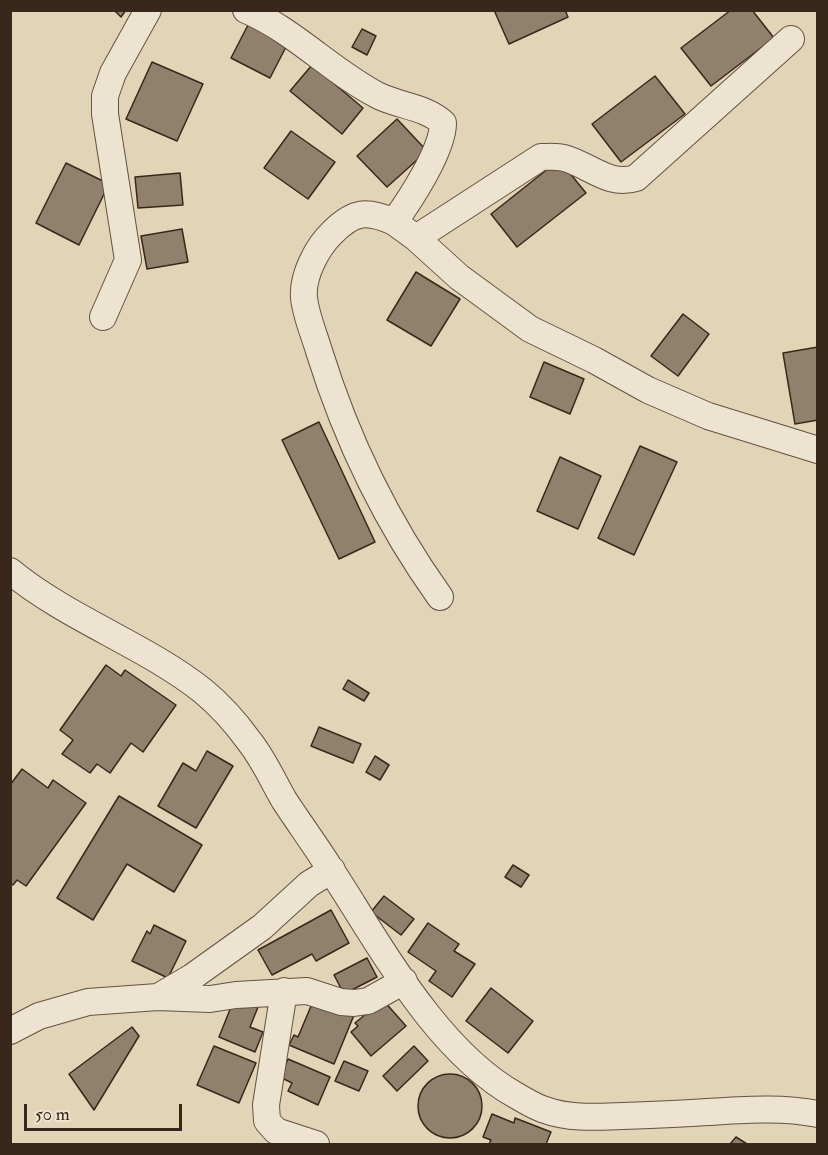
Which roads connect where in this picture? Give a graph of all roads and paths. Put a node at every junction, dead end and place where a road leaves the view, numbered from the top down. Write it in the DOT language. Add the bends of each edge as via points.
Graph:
graph roads {
  1 [pos="148,10"];
  2 [pos="246,10"];
  3 [pos="791,39"];
  4 [pos="394,222"];
  5 [pos="416,238"];
  6 [pos="103,316"];
  7 [pos="818,450"];
  8 [pos="10,571"];
  9 [pos="440,597"];
  10 [pos="332,870"];
  11 [pos="404,981"];
  12 [pos="284,992"];
  13 [pos="158,997"];
  14 [pos="10,1031"];
  15 [pos="818,1114"];
  16 [pos="316,1144"];
  1 -- 6 [label="street" via="113,73 105,96 128,260"];
  2 -- 4 [label="street" via="286,31 380,96 434,115 443,123 443,133 429,163"];
  3 -- 5 [label="street" via="636,178 625,182 610,180 567,159 541,157"];
  4 -- 5 [label="street"];
  4 -- 9 [label="street" via="376,213 359,214 344,222 312,261 304,296 327,376 360,458 388,515"];
  5 -- 7 [label="street" via="459,277 530,329 708,416"];
  8 -- 10 [label="street" via="202,690 252,744"];
  10 -- 11 [label="street"];
  10 -- 13 [label="street" via="309,884 262,927"];
  11 -- 12 [label="street" via="368,1001 354,1003 307,991"];
  11 -- 15 [label="street" via="460,1052 506,1090 541,1109 578,1117 761,1109"];
  12 -- 13 [label="street" via="210,999"];
  12 -- 16 [label="street" via="266,1105 267,1121 276,1131"];
  13 -- 14 [label="street" via="88,1002 39,1016"];
}
